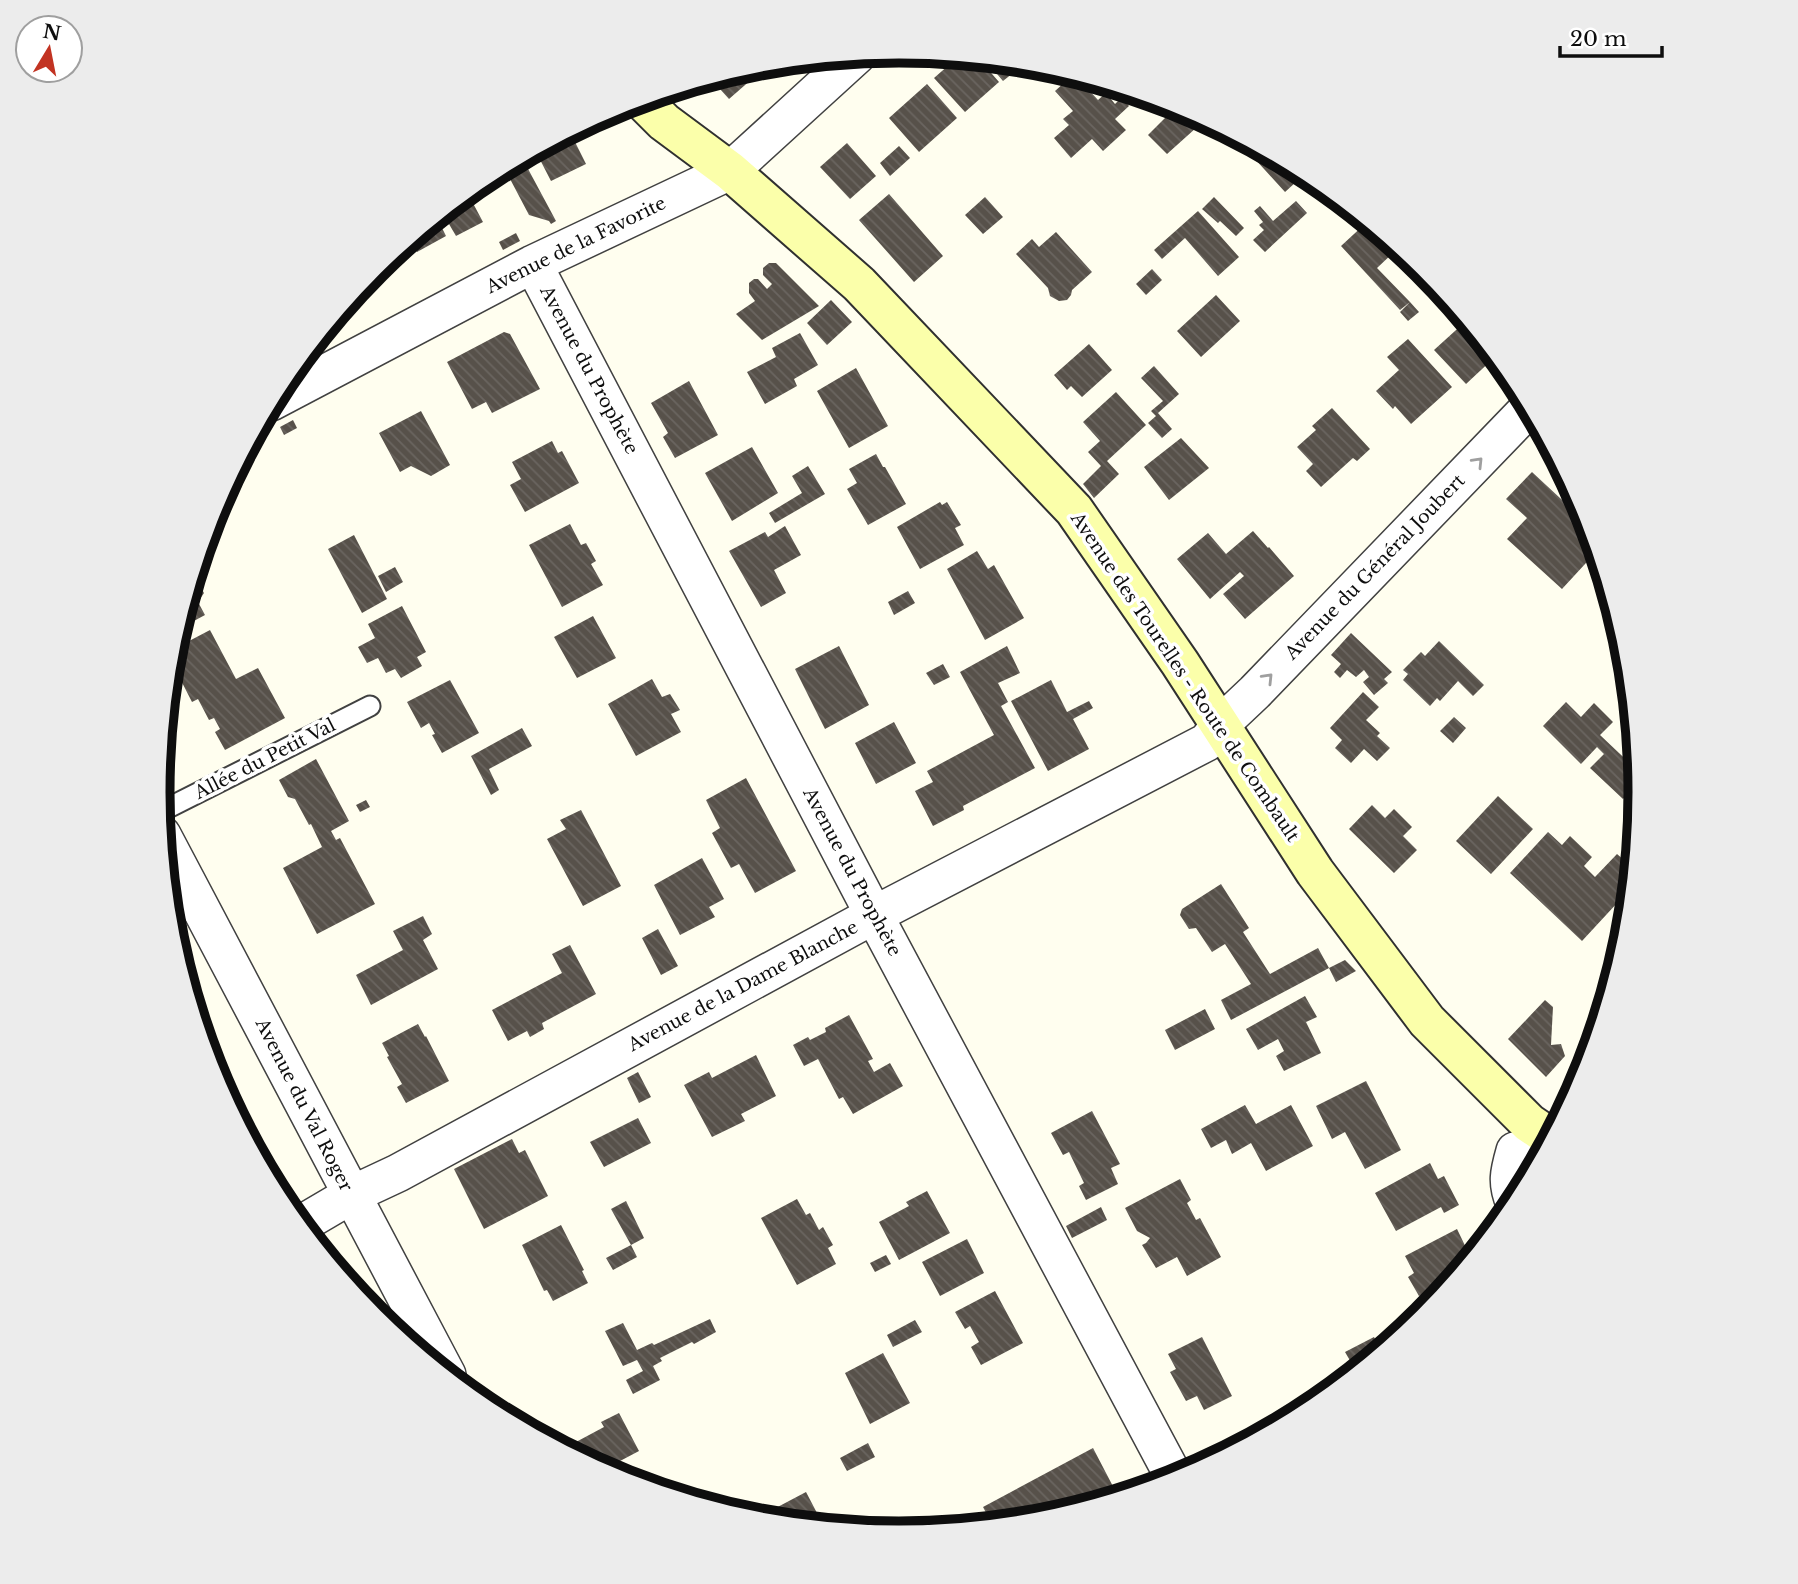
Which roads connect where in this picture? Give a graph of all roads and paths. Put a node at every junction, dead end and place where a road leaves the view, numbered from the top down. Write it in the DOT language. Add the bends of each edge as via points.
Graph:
graph roads {
  1 [pos="846,65"];
  2 [pos="650,108"];
  3 [pos="730,171"];
  4 [pos="533,264"];
  5 [pos="290,392"];
  6 [pos="1522,415"];
  7 [pos="370,706"];
  8 [pos="1219,726"];
  9 [pos="171,807"];
  10 [pos="173,856"];
  11 [pos="874,915"];
  12 [pos="1427,1021"];
  13 [pos="1543,1133"];
  14 [pos="1529,1151"];
  15 [pos="1510,1190"];
  16 [pos="351,1195"];
  17 [pos="309,1220"];
  18 [pos="436,1355"];
  19 [pos="1170,1469"];
  1 -- 3 [label="street, Avenue de la Favorite"];
  2 -- 3 [label="street, Avenue des Tourelles - Route de Combault"];
  3 -- 4 [label="street, Avenue de la Favorite"];
  3 -- 8 [label="street, Avenue des Tourelles - Route de Combault" via="859,284 1074,510"];
  4 -- 5 [label="street, Avenue de la Favorite"];
  4 -- 11 [label="street, Avenue du Prophète"];
  8 -- 6 [label="street, Avenue du Général Joubert, one-way"];
  7 -- 9 [label="lane, Allée du Petit Val"];
  8 -- 11 [label="street, Avenue de la Dame Blanche" via="1207,742"];
  8 -- 12 [label="street, Avenue des Tourelles - Route de Combault" via="1315,872"];
  10 -- 16 [label="street, Avenue du Val Roger"];
  11 -- 16 [label="street, Avenue de la Dame Blanche"];
  11 -- 19 [label="street, Avenue du Prophète"];
  12 -- 13 [label="street"];
  12 -- 14 [label="street" via="1452,1068 1477,1100"];
  14 -- 15 [label="street" via="1508,1179"];
  16 -- 17 [label="street, Avenue de la Dame Blanche"];
  16 -- 18 [label="street, Avenue du Val Roger"];
}
